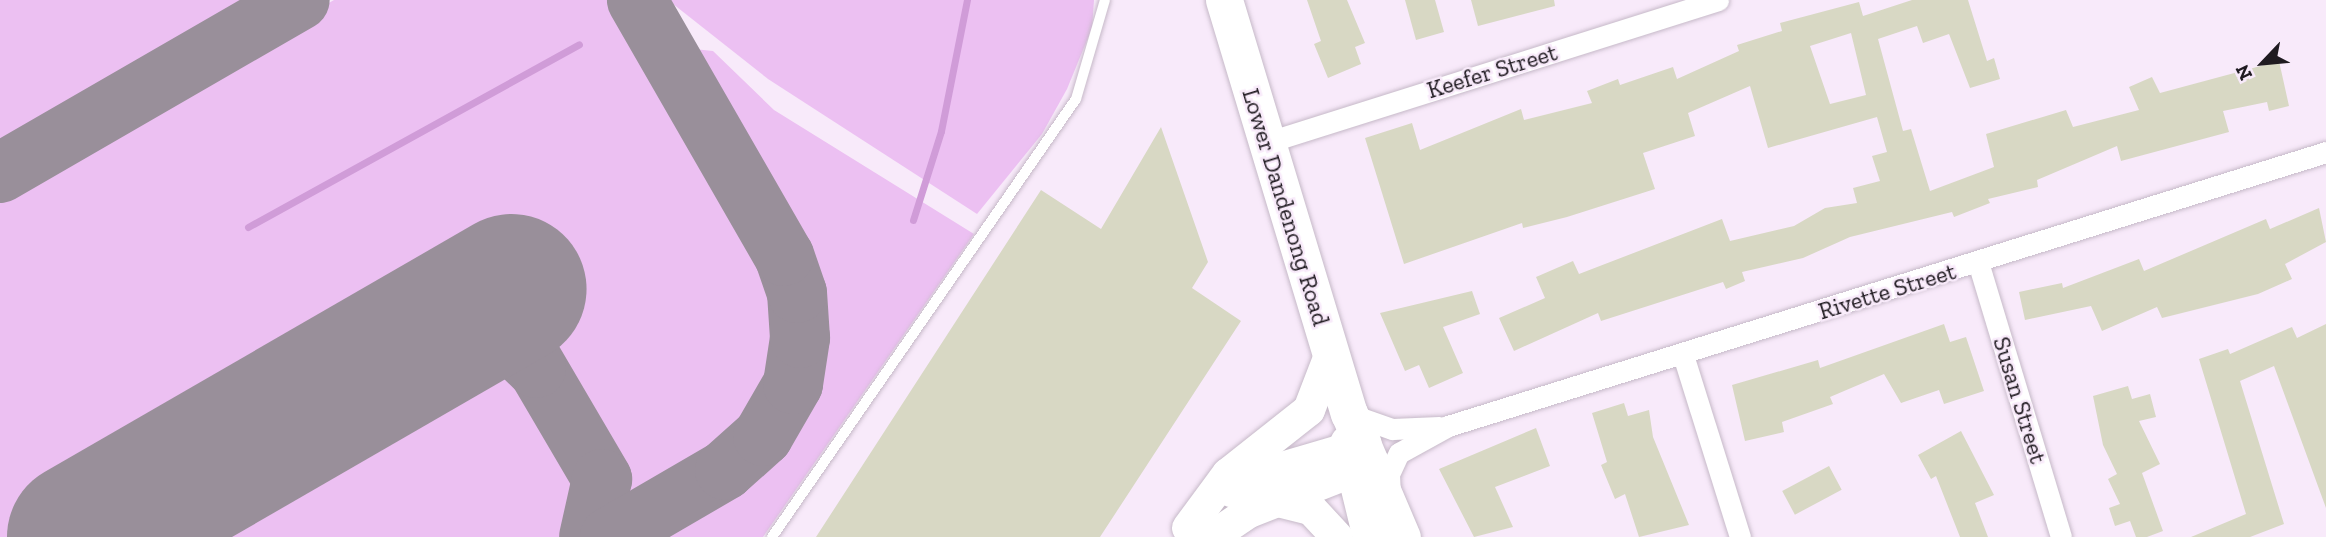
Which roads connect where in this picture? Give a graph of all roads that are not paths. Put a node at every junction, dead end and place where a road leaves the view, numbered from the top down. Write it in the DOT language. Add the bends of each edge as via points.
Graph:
graph roads {
  1 [pos="1105,0"];
  2 [pos="1224,0"];
  3 [pos="1718,0"];
  4 [pos="1265,143"];
  5 [pos="2326,152"];
  6 [pos="1978,262"];
  7 [pos="1331,353"];
  8 [pos="1684,355"];
  9 [pos="1448,426"];
  10 [pos="1358,448"];
  11 [pos="1279,501"];
  12 [pos="1397,521"];
  13 [pos="1194,534"];
  14 [pos="772,537"];
  15 [pos="1337,537"];
  16 [pos="1371,537"];
  17 [pos="1740,537"];
  18 [pos="2061,537"];
  1 -- 14 [label="lane" via="1076,99"];
  2 -- 4 [label="highway, Lower Dandenong Road"];
  3 -- 4 [label="street, Keefer Street"];
  4 -- 7 [label="highway, Lower Dandenong Road"];
  5 -- 6 [label="street, Rivette Street"];
  6 -- 8 [label="street, Rivette Street"];
  6 -- 18 [label="street, Susan Street"];
  7 -- 10 [label="highway, Lower Dandenong Road"];
  7 -- 13 [label="main road" via="1309,410 1228,474"];
  8 -- 9 [label="street, Rivette Street"];
  8 -- 17 [label="street"];
  9 -- 10 [label="street, Rivette Street" via="1392,429"];
  9 -- 12 [label="street, Rivette Street" via="1403,449 1392,463"];
  10 -- 11 [label="main road"];
  10 -- 12 [label="highway, Lower Dandenong Road"];
  10 -- 13 [label="main road" via="1250,479"];
  10 -- 16 [label="highway, Lower Dandenong Road"];
  11 -- 13 [label="main road"];
  11 -- 15 [label="main road" via="1311,509"];
}
